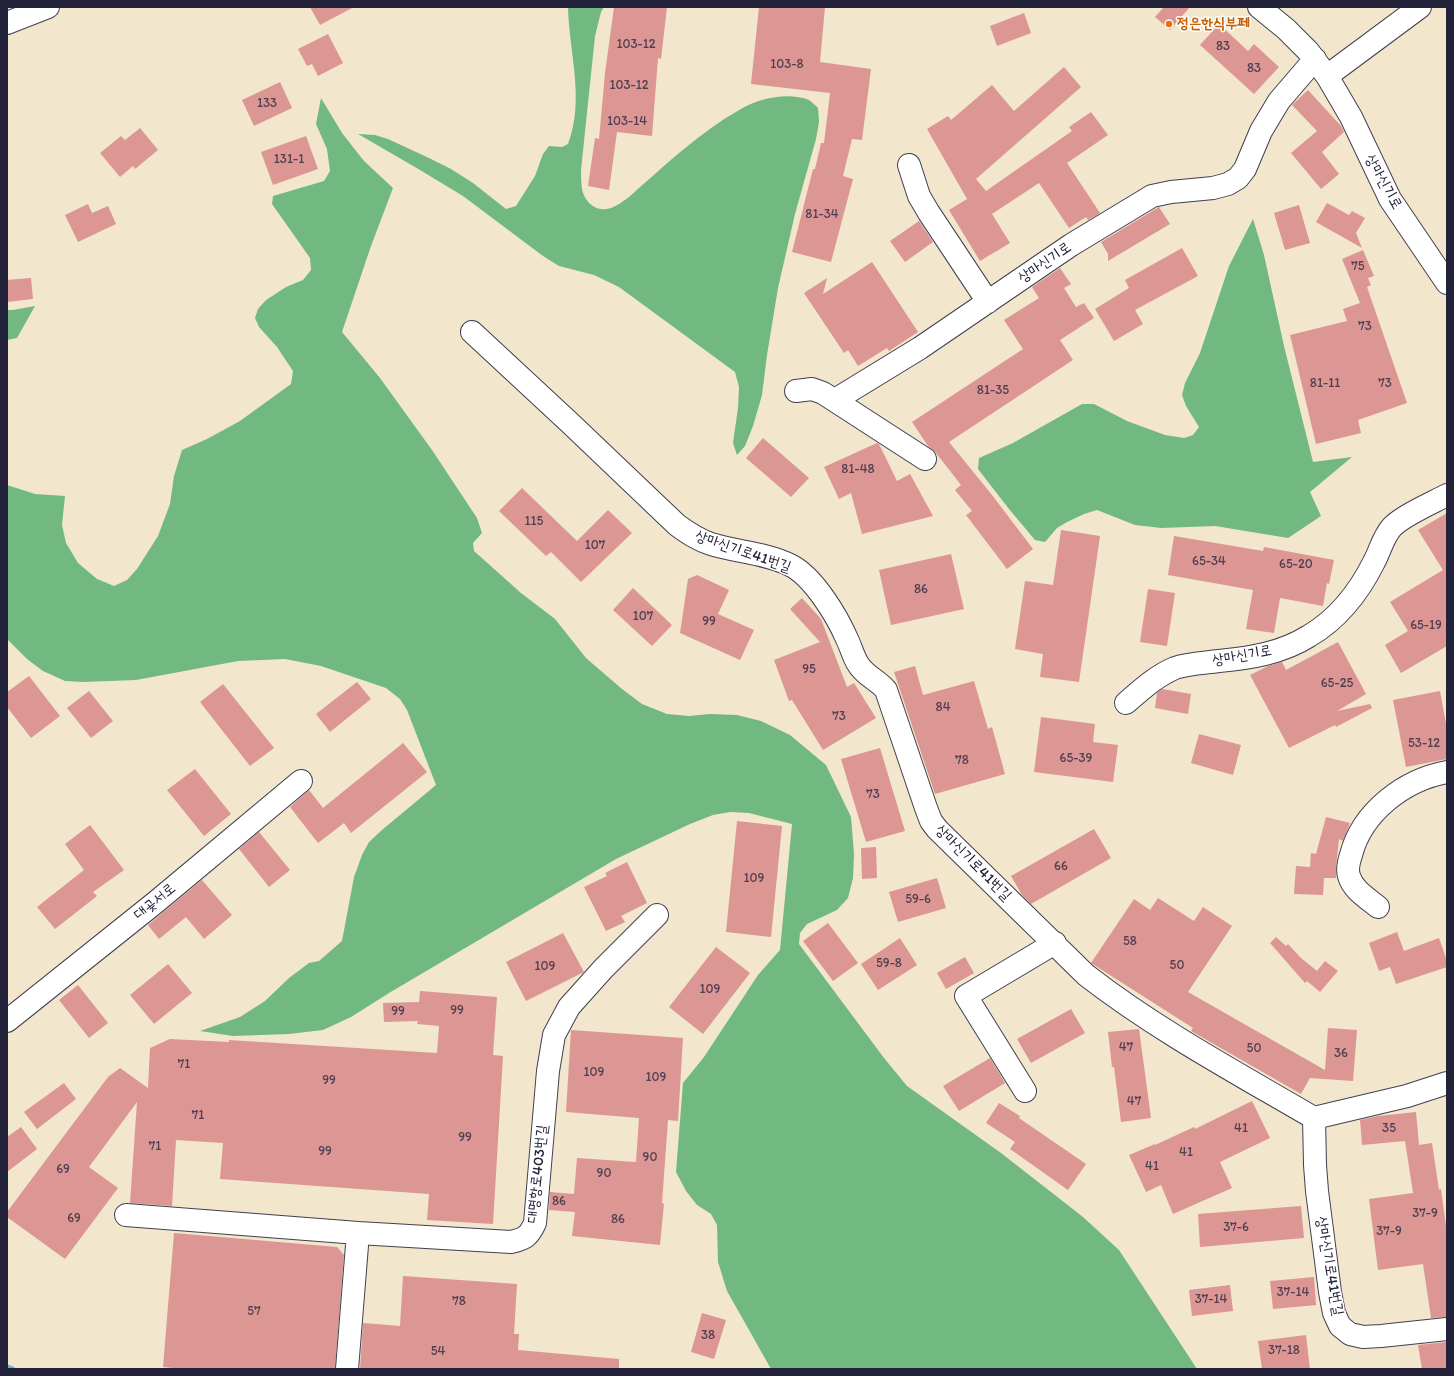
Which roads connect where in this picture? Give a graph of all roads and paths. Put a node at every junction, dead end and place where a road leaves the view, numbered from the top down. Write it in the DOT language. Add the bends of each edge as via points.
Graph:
graph roads {
  1 [pos="48,7"];
  2 [pos="1259,7"];
  3 [pos="1420,7"];
  4 [pos="7,23"];
  5 [pos="1315,59"];
  6 [pos="1327,76"];
  7 [pos="909,165"];
  8 [pos="1447,283"];
  9 [pos="988,302"];
  10 [pos="472,332"];
  11 [pos="796,391"];
  12 [pos="835,400"];
  13 [pos="924,459"];
  14 [pos="1447,495"];
  15 [pos="1126,703"];
  16 [pos="1447,772"];
  17 [pos="302,781"];
  18 [pos="1378,907"];
  19 [pos="657,915"];
  20 [pos="1055,943"];
  21 [pos="7,1021"];
  22 [pos="1447,1083"];
  23 [pos="1025,1090"];
  24 [pos="1314,1118"];
  25 [pos="126,1216"];
  26 [pos="358,1233"];
  27 [pos="1447,1329"];
  28 [pos="346,1369"];
  1 -- 4 [label="street"];
  2 -- 5 [label="street, 상마신기로" via="1286,28"];
  3 -- 6 [label="street"];
  5 -- 6 [label="street, 상마신기로"];
  5 -- 9 [label="street, 상마신기로" via="1278,101 1261,131 1245,169 1238,178 1213,188 1152,196 1071,245"];
  6 -- 8 [label="street, 상마신기로" via="1351,117 1390,199"];
  7 -- 9 [label="street" via="919,196"];
  9 -- 12 [label="street, 상마신기로" via="920,348"];
  10 -- 20 [label="street, 상마신기로41번길" via="677,525 695,538 774,559 791,565 803,575 834,612 858,664 886,690 934,825"];
  11 -- 12 [label="street" via="812,389"];
  12 -- 13 [label="street"];
  14 -- 15 [label="street, 상마신기로" via="1400,520 1391,528 1359,588 1343,609 1309,636 1263,656 1188,664 1175,668 1147,684"];
  16 -- 18 [label="street" via="1403,788 1384,803 1364,825 1353,847 1348,875 1353,885"];
  17 -- 21 [label="street, 대곶서로"];
  19 -- 26 [label="street, 대명항로403번길" via="569,1007 554,1035 548,1071 535,1223 531,1233 523,1240 511,1242"];
  20 -- 23 [label="street" via="966,996"];
  20 -- 24 [label="street, 상마신기로41번길" via="1086,975 1114,996 1177,1038"];
  22 -- 24 [label="street" via="1407,1096"];
  24 -- 27 [label="street, 상마신기로41번길" via="1317,1191 1330,1292 1334,1313 1340,1326 1350,1334 1363,1337"];
  25 -- 26 [label="street, 대명항로403번길"];
  26 -- 28 [label="street"];
}
